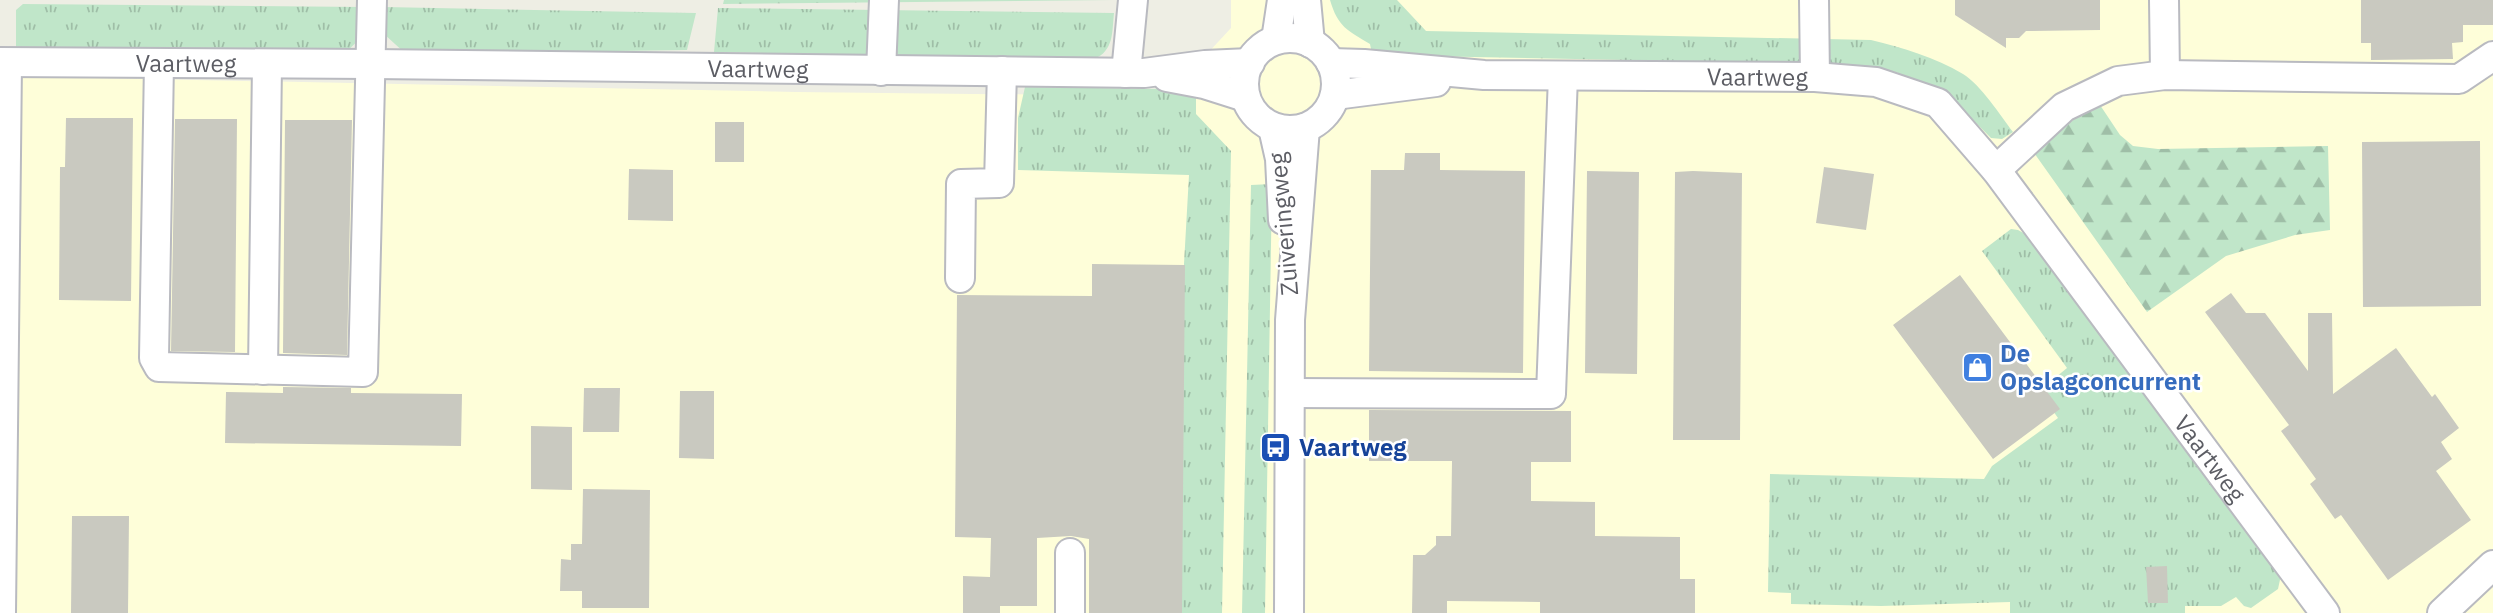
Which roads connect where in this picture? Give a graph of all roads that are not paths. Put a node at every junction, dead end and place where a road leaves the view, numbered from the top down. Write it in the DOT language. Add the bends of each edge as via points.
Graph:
graph roads {
  1 [pos="372,0"];
  2 [pos="884,0"];
  3 [pos="1133,0"];
  4 [pos="1282,0"];
  5 [pos="1306,0"];
  6 [pos="1814,0"];
  7 [pos="2164,0"];
  8 [pos="1276,40"];
  9 [pos="1310,43"];
  10 [pos="2493,57"];
  11 [pos="4,63"];
  12 [pos="159,63"];
  13 [pos="1250,63"];
  14 [pos="1331,63"];
  15 [pos="267,64"];
  16 [pos="372,64"];
  17 [pos="881,71"];
  18 [pos="1002,71"];
  19 [pos="1135,73"];
  20 [pos="1484,75"];
  21 [pos="2165,75"];
  22 [pos="1563,76"];
  23 [pos="1815,76"];
  24 [pos="1335,95"];
  25 [pos="1245,97"];
  26 [pos="1273,128"];
  27 [pos="1305,128"];
  28 [pos="1996,170"];
  29 [pos="960,278"];
  30 [pos="1290,320"];
  31 [pos="263,370"];
  32 [pos="1290,393"];
  33 [pos="1070,553"];
  34 [pos="2493,565"];
  35 [pos="1,613"];
  36 [pos="1070,613"];
  37 [pos="1289,613"];
  38 [pos="2325,613"];
  39 [pos="2442,613"];
  1 -- 16 [label="street"];
  2 -- 17 [label="street"];
  3 -- 19 [label="street"];
  4 -- 8 [label="street"];
  5 -- 9 [label="street"];
  6 -- 23 [label="street"];
  7 -- 21 [label="street"];
  8 -- 9 [label="street"];
  8 -- 13 [label="street"];
  9 -- 14 [label="street"];
  10 -- 21 [label="street" via="2459,79"];
  11 -- 12 [label="street, Vaartweg"];
  11 -- 35 [label="street"];
  12 -- 15 [label="street, Vaartweg"];
  12 -- 31 [label="street" via="154,358 159,367"];
  13 -- 19 [label="street, Vaartweg"];
  13 -- 25 [label="street" via="1244,79"];
  14 -- 20 [label="street, Vaartweg"];
  14 -- 24 [label="street"];
  15 -- 16 [label="street, Vaartweg"];
  15 -- 31 [label="street"];
  16 -- 17 [label="street, Vaartweg"];
  16 -- 31 [label="street" via="363,372"];
  17 -- 18 [label="street, Vaartweg"];
  18 -- 19 [label="street, Vaartweg"];
  18 -- 29 [label="street" via="999,183 961,184"];
  19 -- 25 [label="street, Vaartweg" via="1204,84"];
  20 -- 22 [label="street, Vaartweg"];
  20 -- 24 [label="street, Vaartweg"];
  21 -- 28 [label="street" via="2118,81 2064,107"];
  22 -- 23 [label="street, Vaartweg"];
  22 -- 32 [label="street" via="1551,394"];
  23 -- 28 [label="street, Vaartweg" via="1876,82 1938,103"];
  24 -- 27 [label="street" via="1324,116"];
  25 -- 26 [label="street" via="1256,116"];
  26 -- 27 [label="street"];
  26 -- 30 [label="street, Zuiveringweg" via="1280,159"];
  27 -- 30 [label="street, Zuiveringweg"];
  28 -- 38 [label="street, Vaartweg"];
  30 -- 32 [label="street, Zuiveringweg"];
  32 -- 37 [label="street, Zuiveringweg"];
  33 -- 36 [label="street"];
  34 -- 39 [label="street"];
}
